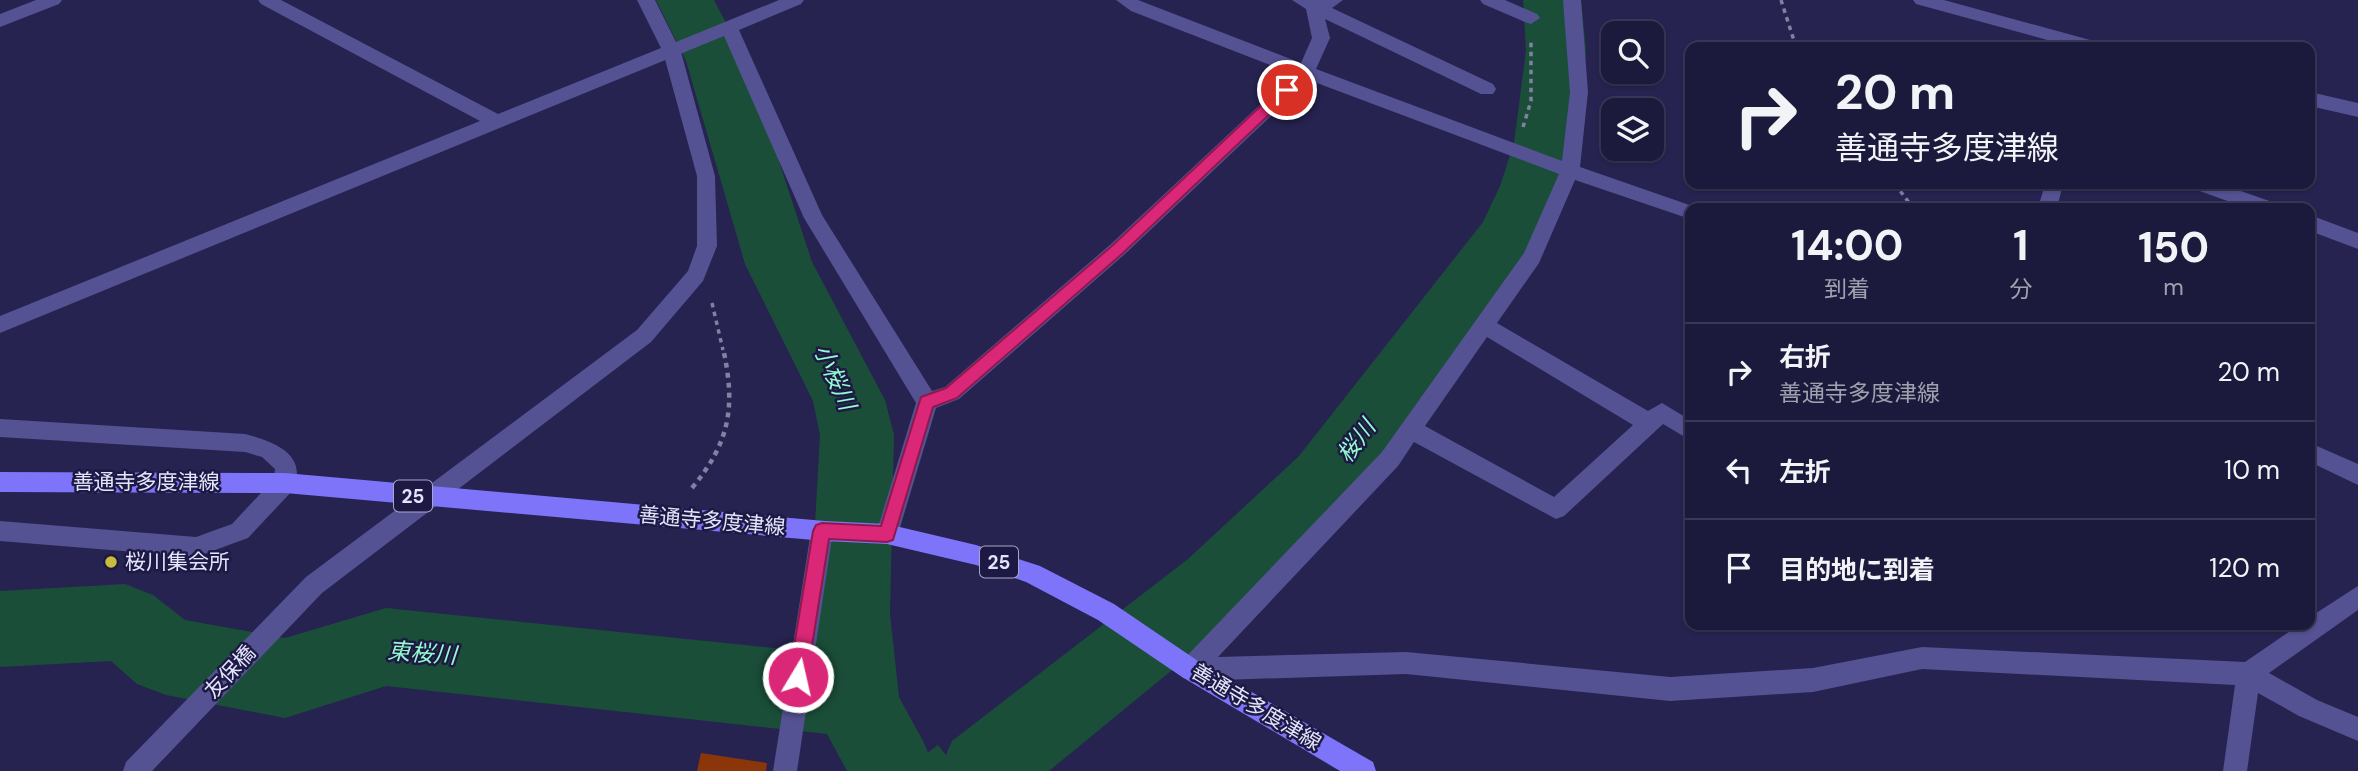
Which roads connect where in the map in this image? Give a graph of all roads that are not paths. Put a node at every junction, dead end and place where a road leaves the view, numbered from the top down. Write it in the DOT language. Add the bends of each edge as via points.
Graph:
graph roads {
  1 [pos="53,0"];
  2 [pos="267,0"];
  3 [pos="646,0"];
  4 [pos="795,0"];
  5 [pos="1125,0"];
  6 [pos="1334,0"];
  7 [pos="1489,0"];
  8 [pos="1572,0"];
  9 [pos="1922,0"];
  10 [pos="1308,4"];
  11 [pos="1531,18"];
  12 [pos="0,21"];
  13 [pos="727,29"];
  14 [pos="2036,39"];
  15 [pos="2058,42"];
  16 [pos="672,52"];
  17 [pos="1306,72"];
  18 [pos="1487,89"];
  19 [pos="2315,100"];
  20 [pos="2358,110"];
  21 [pos="495,121"];
  22 [pos="1569,171"];
  23 [pos="2215,189"];
  24 [pos="2254,203"];
  25 [pos="1685,210"];
  26 [pos="2315,225"];
  27 [pos="2358,241"];
  28 [pos="0,325"];
  29 [pos="1484,325"];
  30 [pos="927,402"];
  31 [pos="1651,424"];
  32 [pos="0,428"];
  33 [pos="1685,428"];
  34 [pos="1410,429"];
  35 [pos="2315,454"];
  36 [pos="2358,475"];
  37 [pos="0,482"];
  38 [pos="285,483"];
  39 [pos="431,497"];
  40 [pos="0,531"];
  41 [pos="823,531"];
  42 [pos="886,534"];
  43 [pos="2358,597"];
  44 [pos="2315,621"];
  45 [pos="2300,630"];
  46 [pos="1191,669"];
  47 [pos="2248,674"];
  48 [pos="2358,729"];
  49 [pos="135,771"];
  50 [pos="785,771"];
  51 [pos="1364,771"];
  52 [pos="2235,771"];
  1 -- 12 [label="street"];
  2 -- 21 [label="street"];
  3 -- 16 [label="street, 友保橋"];
  4 -- 13 [label="street"];
  5 -- 17 [label="street"];
  6 -- 10 [label="street"];
  7 -- 11 [label="street"];
  8 -- 22 [label="street" via="1579,92"];
  9 -- 14 [label="street"];
  10 -- 17 [label="street" via="1321,38"];
  10 -- 18 [label="street"];
  13 -- 16 [label="street"];
  13 -- 30 [label="street" via="814,218"];
  14 -- 15 [label="street"];
  16 -- 21 [label="street"];
  16 -- 39 [label="street, 友保橋" via="706,176 707,246 696,275 644,336"];
  17 -- 22 [label="street"];
  17 -- 30 [label="street" via="1118,249 951,393"];
  19 -- 20 [label="street"];
  21 -- 28 [label="street"];
  22 -- 25 [label="street"];
  22 -- 29 [label="street" via="1532,257"];
  23 -- 24 [label="street"];
  26 -- 27 [label="street"];
  29 -- 31 [label="street"];
  29 -- 34 [label="street"];
  30 -- 42 [label="street"];
  31 -- 33 [label="street" via="1662,412"];
  31 -- 34 [label="street" via="1556,509"];
  32 -- 38 [label="street" via="245,443 268,449 286,465"];
  34 -- 46 [label="street" via="1390,459"];
  35 -- 36 [label="street"];
  37 -- 38 [label="main road, 善通寺多度津線 / 25"];
  38 -- 39 [label="main road, 善通寺多度津線 / 25"];
  38 -- 40 [label="street" via="240,531 196,547"];
  39 -- 41 [label="main road, 善通寺多度津線 / 25"];
  39 -- 49 [label="street, 友保橋" via="314,585"];
  41 -- 42 [label="main road, 善通寺多度津線 / 25"];
  41 -- 50 [label="street"];
  42 -- 46 [label="main road, 善通寺多度津線 / 25" via="1032,573 1106,612"];
  43 -- 44 [label="street"];
  45 -- 47 [label="street"];
  46 -- 47 [label="street" via="1406,663 1670,689 1813,680 1923,658"];
  46 -- 51 [label="main road, 善通寺多度津線 / 25"];
  47 -- 48 [label="street" via="2308,708"];
  47 -- 52 [label="street"];
}
